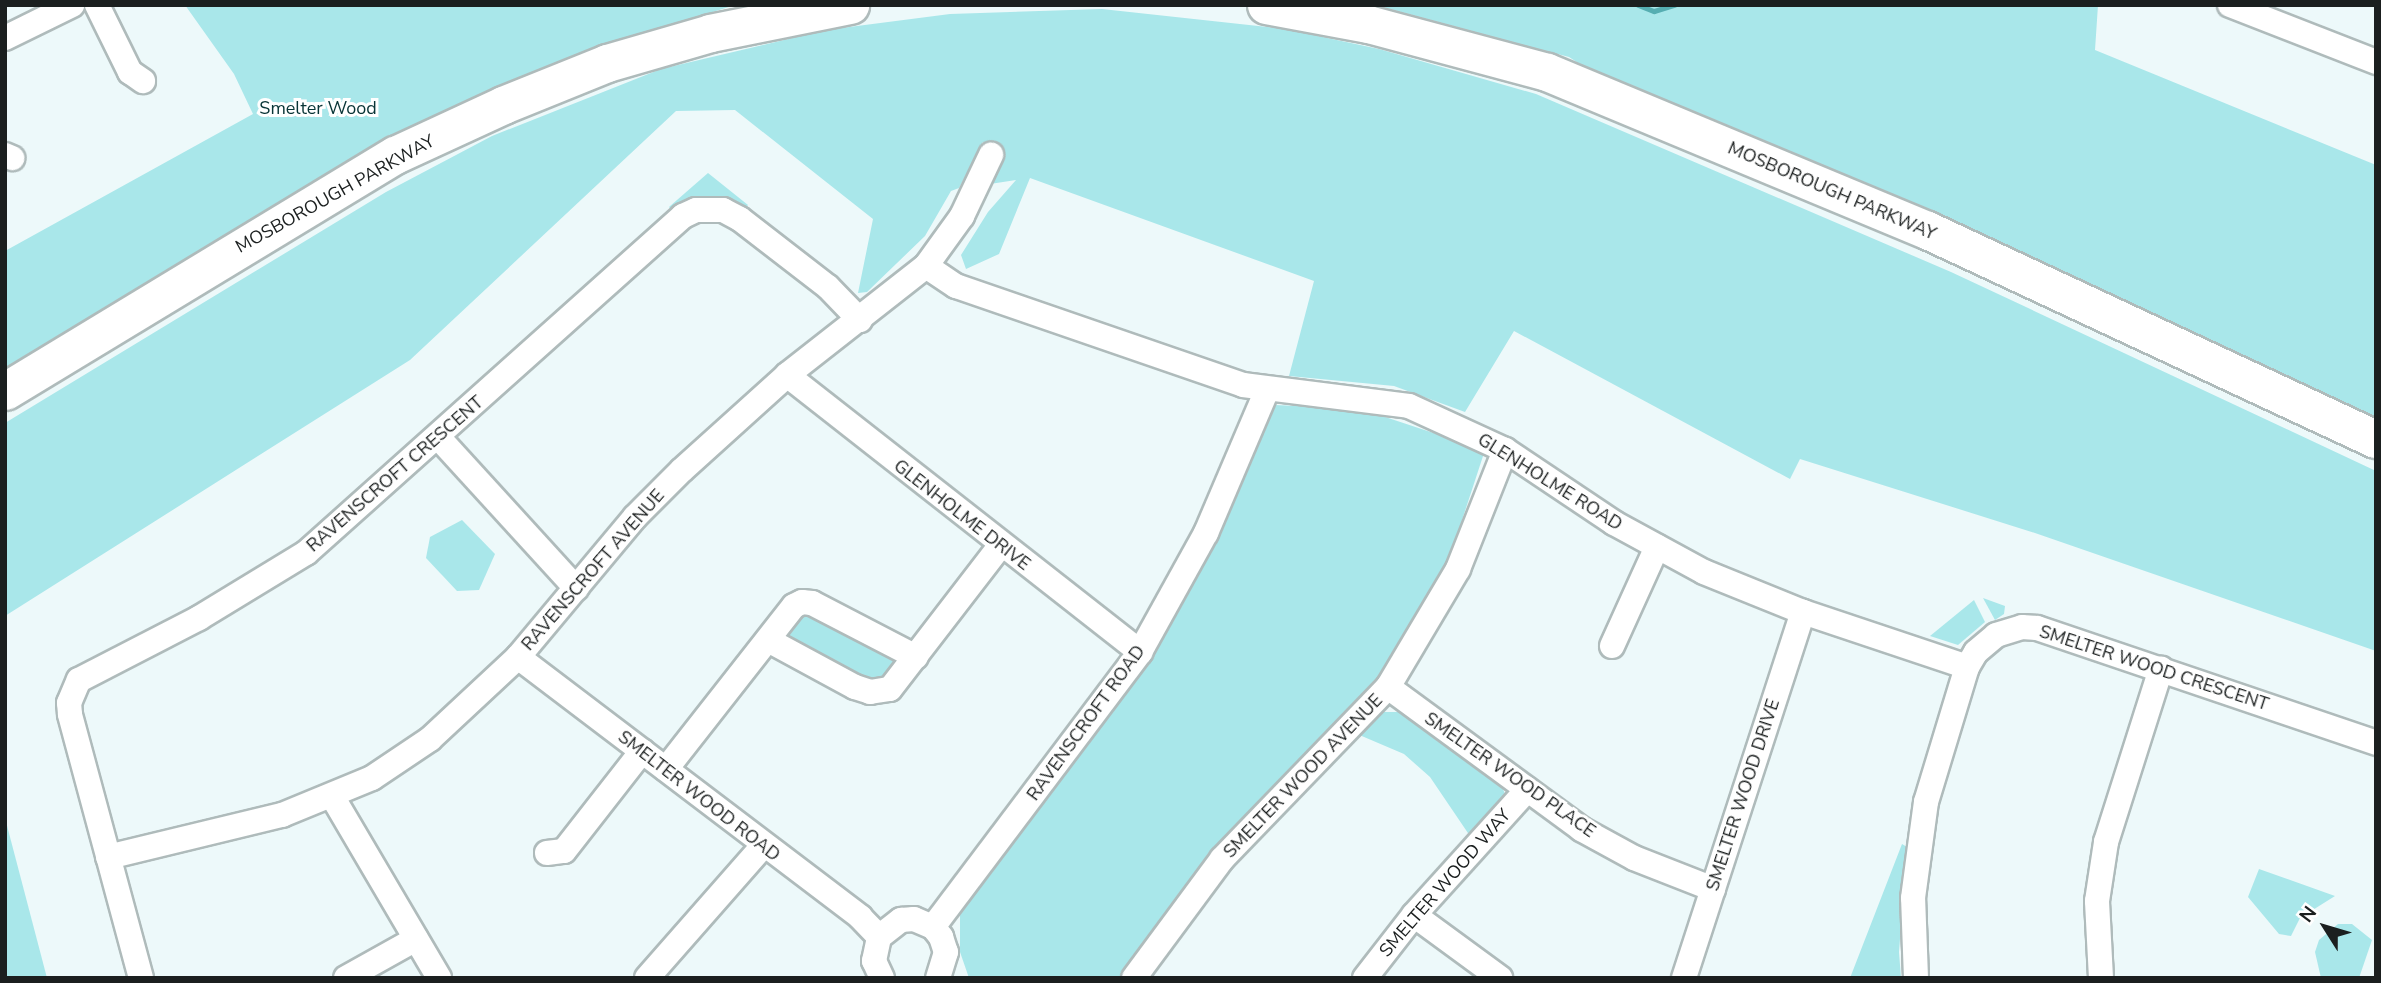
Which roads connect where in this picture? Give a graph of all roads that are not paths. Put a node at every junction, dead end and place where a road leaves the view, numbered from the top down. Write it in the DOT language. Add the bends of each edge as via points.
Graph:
graph roads {
  1 [pos="72,5"];
  2 [pos="97,5"];
  3 [pos="850,5"];
  4 [pos="1266,5"];
  5 [pos="2230,5"];
  6 [pos="2255,10"];
  7 [pos="5,38"];
  8 [pos="2376,62"];
  9 [pos="143,81"];
  10 [pos="991,155"];
  11 [pos="926,266"];
  12 [pos="860,320"];
  13 [pos="788,375"];
  14 [pos="1268,390"];
  15 [pos="5,391"];
  16 [pos="438,437"];
  17 [pos="2376,439"];
  18 [pos="1505,450"];
  19 [pos="1000,546"];
  20 [pos="1657,547"];
  21 [pos="576,588"];
  22 [pos="1803,612"];
  23 [pos="768,640"];
  24 [pos="1612,646"];
  25 [pos="1140,652"];
  26 [pos="518,657"];
  27 [pos="916,657"];
  28 [pos="1967,667"];
  29 [pos="2161,669"];
  30 [pos="1388,687"];
  31 [pos="2376,743"];
  32 [pos="642,751"];
  33 [pos="666,769"];
  34 [pos="1527,790"];
  35 [pos="332,796"];
  36 [pos="763,846"];
  37 [pos="547,853"];
  38 [pos="108,857"];
  39 [pos="1713,888"];
  40 [pos="1413,915"];
  41 [pos="933,927"];
  42 [pos="878,937"];
  43 [pos="416,939"];
  44 [pos="141,978"];
  45 [pos="346,978"];
  46 [pos="439,978"];
  47 [pos="647,978"];
  48 [pos="882,978"];
  49 [pos="938,978"];
  50 [pos="1134,978"];
  51 [pos="1365,978"];
  52 [pos="1500,978"];
  53 [pos="1684,978"];
  54 [pos="1916,978"];
  55 [pos="2101,978"];
  1 -- 7 [label="street"];
  2 -- 9 [label="street" via="130,72"];
  3 -- 15 [label="highway, MOSBOROUGH PARKWAY" via="710,33 607,63 503,105 395,155"];
  4 -- 17 [label="highway, MOSBOROUGH PARKWAY" via="1368,24 1547,72 1927,230"];
  5 -- 6 [label="street"];
  6 -- 8 [label="street"];
  10 -- 11 [label="street, RAVENSCROFT AVENUE" via="962,216"];
  11 -- 12 [label="street, RAVENSCROFT AVENUE"];
  11 -- 14 [label="street, GLENHOLME ROAD" via="956,286 1211,375"];
  12 -- 13 [label="street, RAVENSCROFT AVENUE"];
  12 -- 16 [label="street, RAVENSCROFT CRESCENT" via="828,288 740,219 723,210 696,210"];
  13 -- 19 [label="street, GLENHOLME DRIVE"];
  13 -- 21 [label="street, RAVENSCROFT AVENUE" via="672,479"];
  14 -- 18 [label="street, GLENHOLME ROAD" via="1361,397 1409,407"];
  14 -- 25 [label="street, RAVENSCROFT ROAD" via="1206,533"];
  16 -- 21 [label="street"];
  16 -- 38 [label="street, RAVENSCROFT CRESCENT" via="306,553 199,618 79,680 69,703 70,714"];
  18 -- 20 [label="street, GLENHOLME ROAD"];
  18 -- 30 [label="street, SMELTER WOOD AVENUE" via="1458,569"];
  19 -- 25 [label="street, GLENHOLME DRIVE"];
  19 -- 27 [label="street"];
  20 -- 22 [label="street, GLENHOLME ROAD" via="1704,572"];
  20 -- 24 [label="street"];
  21 -- 26 [label="street, RAVENSCROFT AVENUE"];
  22 -- 28 [label="street, GLENHOLME ROAD"];
  22 -- 39 [label="street, SMELTER WOOD DRIVE"];
  23 -- 27 [label="street" via="870,692 890,689"];
  23 -- 27 [label="street" via="794,606 812,603"];
  23 -- 33 [label="street"];
  25 -- 41 [label="street, RAVENSCROFT ROAD"];
  26 -- 32 [label="street, SMELTER WOOD ROAD"];
  26 -- 35 [label="street, RAVENSCROFT AVENUE" via="430,738 372,778"];
  28 -- 29 [label="street, SMELTER WOOD CRESCENT" via="1987,641 2022,627"];
  28 -- 54 [label="street, SMELTER WOOD CRESCENT" via="1926,802 1913,898"];
  29 -- 31 [label="street, SMELTER WOOD CRESCENT"];
  29 -- 55 [label="street" via="2106,842 2097,901"];
  30 -- 34 [label="street, SMELTER WOOD PLACE"];
  30 -- 50 [label="street, SMELTER WOOD AVENUE" via="1222,859"];
  32 -- 33 [label="street, SMELTER WOOD ROAD"];
  32 -- 37 [label="street" via="564,851"];
  33 -- 36 [label="street, SMELTER WOOD ROAD"];
  34 -- 39 [label="street, SMELTER WOOD PLACE" via="1581,829 1634,858"];
  34 -- 40 [label="street, SMELTER WOOD WAY"];
  35 -- 38 [label="street, RAVENSCROFT AVENUE" via="282,815"];
  35 -- 43 [label="street"];
  36 -- 42 [label="street, SMELTER WOOD ROAD" via="860,917"];
  36 -- 47 [label="street"];
  38 -- 44 [label="street, RAVENSCROFT CRESCENT"];
  39 -- 53 [label="street, SMELTER WOOD DRIVE"];
  40 -- 51 [label="street, SMELTER WOOD WAY"];
  40 -- 52 [label="street"];
  41 -- 42 [label="street" via="914,919 901,920"];
  41 -- 49 [label="street" via="946,952"];
  42 -- 48 [label="street" via="874,961"];
  43 -- 45 [label="street"];
  43 -- 46 [label="street"];
}
